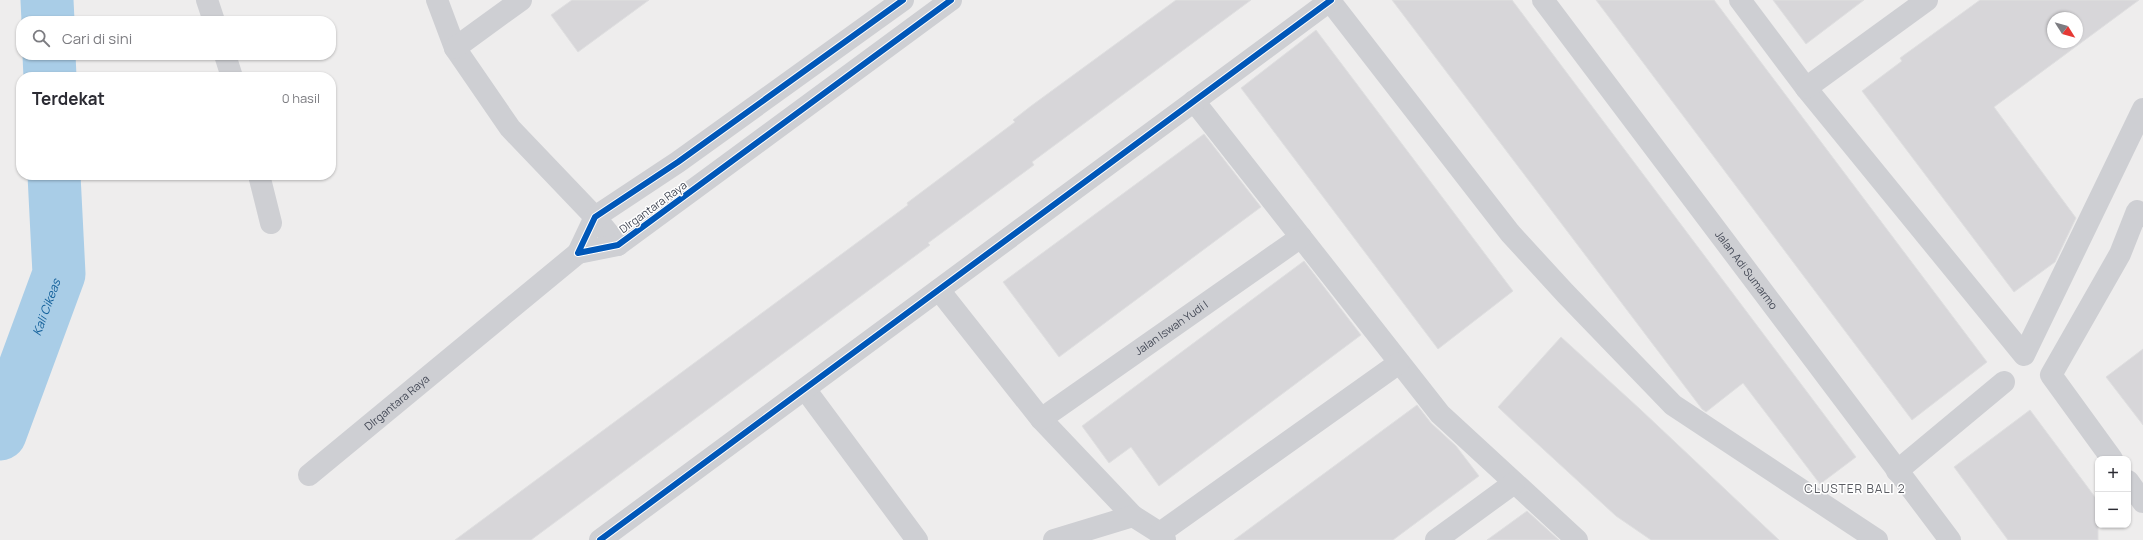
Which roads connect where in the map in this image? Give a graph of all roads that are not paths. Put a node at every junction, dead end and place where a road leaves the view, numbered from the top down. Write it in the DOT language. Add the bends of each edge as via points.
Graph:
graph roads {
  1 [pos="206,0"];
  2 [pos="437,0"];
  3 [pos="521,0"];
  4 [pos="903,0"];
  5 [pos="907,0"];
  6 [pos="951,0"];
  7 [pos="1330,0"];
  8 [pos="1543,0"];
  9 [pos="1740,0"];
  10 [pos="1927,0"];
  11 [pos="212,16"];
  12 [pos="923,21"];
  13 [pos="455,48"];
  14 [pos="227,60"];
  15 [pos="230,72"];
  16 [pos="1806,88"];
  17 [pos="1194,101"];
  18 [pos="2143,109"];
  19 [pos="260,180"];
  20 [pos="2143,216"];
  21 [pos="595,217"];
  22 [pos="271,223"];
  23 [pos="1301,237"];
  24 [pos="618,246"];
  25 [pos="578,253"];
  26 [pos="939,290"];
  27 [pos="1399,363"];
  28 [pos="2004,382"];
  29 [pos="805,389"];
  30 [pos="1041,418"];
  31 [pos="2110,456"];
  32 [pos="1897,471"];
  33 [pos="309,475"];
  34 [pos="1514,483"];
  35 [pos="2131,486"];
  36 [pos="2143,502"];
  37 [pos="1133,516"];
  38 [pos="1162,536"];
  39 [pos="600,540"];
  40 [pos="917,540"];
  41 [pos="1054,540"];
  42 [pos="1436,540"];
  43 [pos="1577,540"];
  44 [pos="1877,540"];
  45 [pos="1950,540"];
  1 -- 11 [label="street"];
  2 -- 13 [label="street"];
  3 -- 13 [label="street"];
  4 -- 21 [label="street, DIrgantara Raya" via="678,162"];
  5 -- 12 [label="street"];
  6 -- 12 [label="street, DIrgantara Raya"];
  7 -- 17 [label="street"];
  7 -- 44 [label="street" via="1510,233 1673,405"];
  8 -- 32 [label="street, Jalan Adi Sumarmo"];
  9 -- 16 [label="street"];
  10 -- 16 [label="street"];
  12 -- 24 [label="street, DIrgantara Raya"];
  13 -- 21 [label="street" via="510,128"];
  14 -- 15 [label="street"];
  16 -- 18 [label="street" via="2024,356"];
  17 -- 23 [label="street"];
  17 -- 26 [label="street"];
  19 -- 22 [label="street"];
  20 -- 31 [label="street" via="2137,211 2120,254 2051,375"];
  21 -- 24 [label="street"];
  21 -- 25 [label="street, DIrgantara Raya"];
  23 -- 27 [label="street"];
  23 -- 30 [label="street, Jalan Iswah Yudi I"];
  24 -- 25 [label="street, DIrgantara Raya"];
  25 -- 33 [label="street, DIrgantara Raya"];
  26 -- 29 [label="street"];
  26 -- 30 [label="street"];
  27 -- 34 [label="street" via="1440,414"];
  27 -- 38 [label="street"];
  28 -- 32 [label="street"];
  29 -- 39 [label="street"];
  29 -- 40 [label="street"];
  30 -- 37 [label="street"];
  32 -- 45 [label="street, Jalan Adi Sumarmo"];
  34 -- 42 [label="street"];
  34 -- 43 [label="street"];
  35 -- 36 [label="street"];
  37 -- 38 [label="street"];
  37 -- 41 [label="street"];
}
